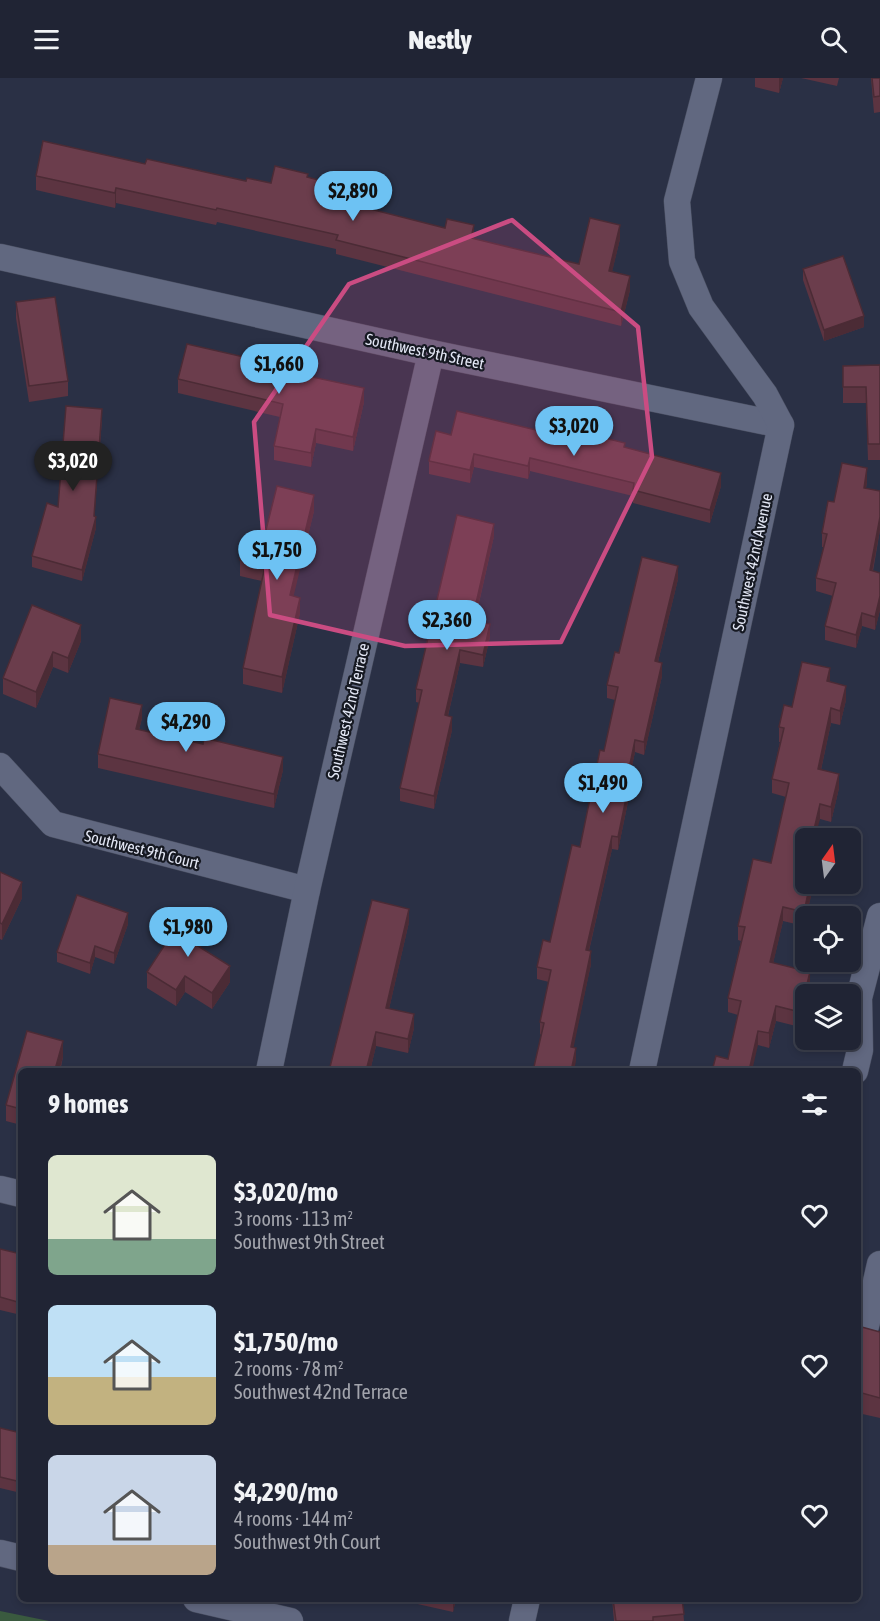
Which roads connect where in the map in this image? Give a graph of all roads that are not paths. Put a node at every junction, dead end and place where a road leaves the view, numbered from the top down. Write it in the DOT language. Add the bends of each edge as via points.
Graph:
graph roads {
  1 [pos="709,78"];
  2 [pos="0,257"];
  3 [pos="431,353"];
  4 [pos="781,426"];
  5 [pos="0,766"];
  6 [pos="307,890"];
  7 [pos="880,916"];
  8 [pos="865,1059"];
  9 [pos="270,1068"];
  10 [pos="643,1068"];
  11 [pos="0,1189"];
  12 [pos="18,1193"];
  13 [pos="880,1264"];
  14 [pos="868,1326"];
  15 [pos="0,1553"];
  16 [pos="18,1557"];
  17 [pos="209,1602"];
  18 [pos="525,1602"];
  19 [pos="290,1621"];
  20 [pos="522,1621"];
  1 -- 4 [label="street" via="677,201 682,261 701,307 765,395"];
  2 -- 3 [label="street, Southwest 9th Street"];
  3 -- 4 [label="street, Southwest 9th Street"];
  3 -- 6 [label="street, Southwest 42nd Terrace"];
  4 -- 10 [label="street, Southwest 42nd Avenue"];
  5 -- 6 [label="street, Southwest 9th Court" via="53,824"];
  6 -- 9 [label="street, Southwest 42nd Terrace"];
  7 -- 8 [label="street" via="859,998"];
  11 -- 12 [label="street"];
  13 -- 14 [label="street"];
  15 -- 16 [label="street"];
  17 -- 19 [label="street"];
  18 -- 20 [label="street"];
}
